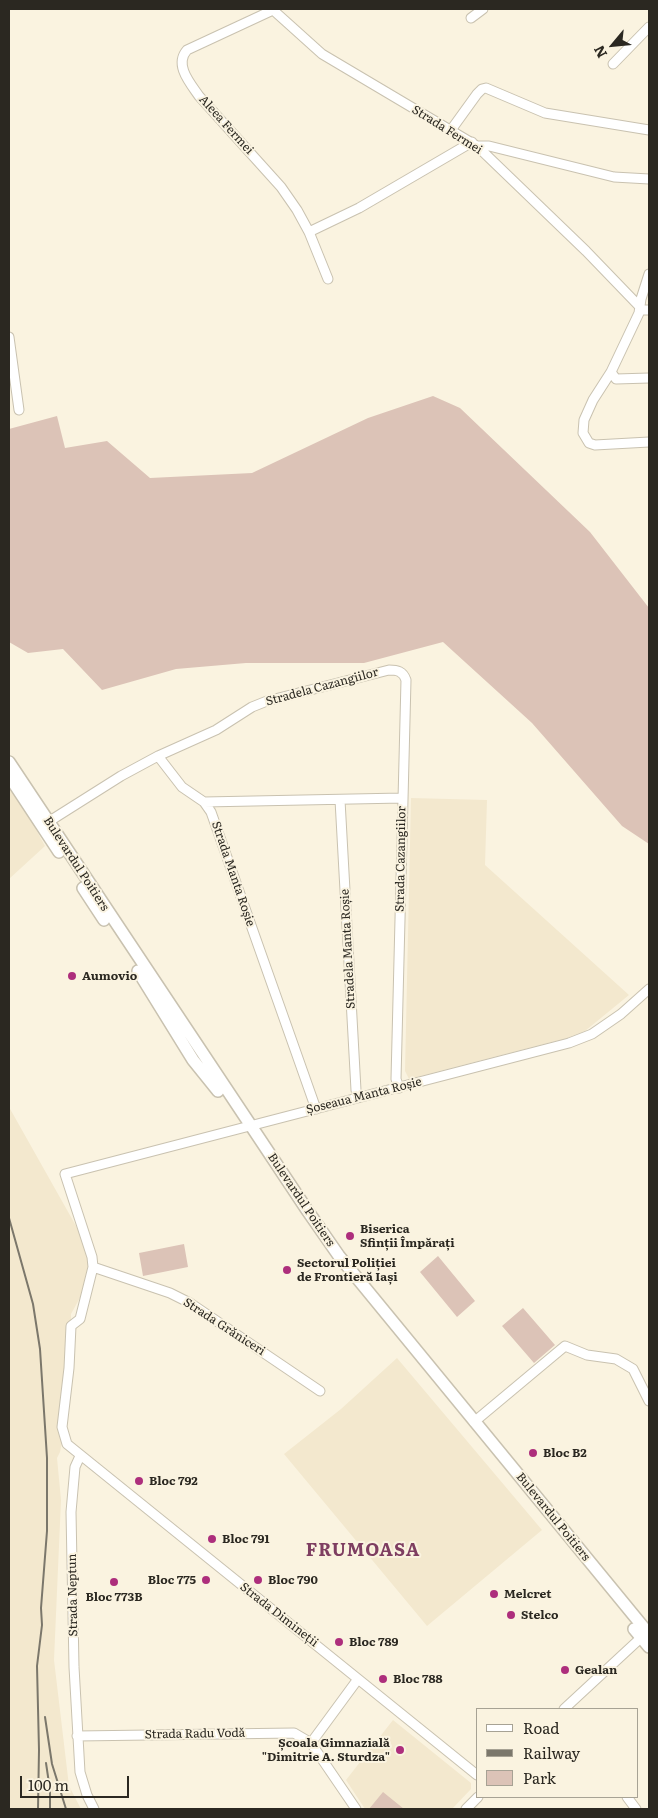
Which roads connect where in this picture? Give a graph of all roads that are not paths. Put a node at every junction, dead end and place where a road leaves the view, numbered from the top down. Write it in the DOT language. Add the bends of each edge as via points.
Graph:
graph roads {
  1 [pos="483,9"];
  2 [pos="273,10"];
  3 [pos="471,18"];
  4 [pos="649,26"];
  5 [pos="613,64"];
  6 [pos="452,130"];
  7 [pos="649,130"];
  8 [pos="475,144"];
  9 [pos="649,179"];
  10 [pos="310,231"];
  11 [pos="649,274"];
  12 [pos="328,280"];
  13 [pos="640,307"];
  14 [pos="649,310"];
  15 [pos="9,337"];
  16 [pos="611,372"];
  17 [pos="649,378"];
  18 [pos="19,410"];
  19 [pos="649,442"];
  20 [pos="158,756"];
  21 [pos="9,762"];
  22 [pos="9,776"];
  23 [pos="402,798"];
  24 [pos="340,800"];
  25 [pos="204,802"];
  26 [pos="45,824"];
  27 [pos="649,989"];
  28 [pos="399,1088"];
  29 [pos="358,1097"];
  30 [pos="316,1109"];
  31 [pos="247,1127"];
  32 [pos="93,1267"];
  33 [pos="320,1391"];
  34 [pos="649,1401"];
  35 [pos="474,1422"];
  36 [pos="80,1456"];
  37 [pos="647,1634"];
  38 [pos="649,1647"];
  39 [pos="358,1679"];
  40 [pos="565,1708"];
  41 [pos="77,1736"];
  42 [pos="311,1743"];
  43 [pos="476,1774"];
  44 [pos="477,1798"];
  45 [pos="628,1798"];
  46 [pos="94,1809"];
  47 [pos="356,1809"];
  48 [pos="466,1809"];
  49 [pos="636,1809"];
  1 -- 3 [label="street"];
  2 -- 6 [label="street, Strada Fermei" via="322,54"];
  2 -- 10 [label="street, Aleea Fermei" via="188,50 183,54 182,66 199,96 282,187"];
  4 -- 5 [label="street"];
  6 -- 7 [label="street" via="477,94 486,88 546,113"];
  6 -- 8 [label="street, Strada Fermei"];
  8 -- 9 [label="street" via="614,177"];
  8 -- 10 [label="street" via="359,208"];
  8 -- 13 [label="street, Strada Fermei"];
  10 -- 12 [label="street, Aleea Fermei"];
  11 -- 13 [label="street"];
  13 -- 14 [label="street, Strada Fermei"];
  13 -- 16 [label="street"];
  15 -- 18 [label="street"];
  16 -- 17 [label="street" via="616,379"];
  16 -- 19 [label="street" via="592,400 584,420 585,438 595,445"];
  20 -- 23 [label="street, Stradela Cazangiilor" via="216,730 246,710 267,701 395,670 406,680"];
  20 -- 25 [label="street, Strada Manta Roșie" via="182,787"];
  20 -- 26 [label="street"];
  21 -- 26 [label="main road, Bulevardul Poitiers"];
  22 -- 26 [label="main road, Bulevardul Poitiers"];
  23 -- 24 [label="street, Strada Cazangiilor"];
  23 -- 28 [label="street, Strada Cazangiilor" via="396,1079"];
  24 -- 25 [label="street, Strada Cazangiilor"];
  24 -- 29 [label="street, Stradela Manta Roșie"];
  25 -- 30 [label="street, Strada Manta Roșie" via="211,812"];
  26 -- 31 [label="main road, Bulevardul Poitiers"];
  27 -- 28 [label="street, Șoseaua Manta Roșie" via="592,1034"];
  28 -- 29 [label="street, Șoseaua Manta Roșie"];
  29 -- 30 [label="street, Șoseaua Manta Roșie"];
  30 -- 31 [label="street, Șoseaua Manta Roșie"];
  31 -- 32 [label="street, Șoseaua Manta Roșie" via="65,1174"];
  31 -- 35 [label="main road, Bulevardul Poitiers" via="339,1256"];
  31 -- 37 [label="main road, Bulevardul Poitiers" via="333,1261"];
  32 -- 33 [label="street, Strada Grăniceri" via="190,1303"];
  32 -- 36 [label="street" via="80,1319 71,1326 62,1427 67,1444"];
  34 -- 35 [label="street" via="633,1369 616,1359 587,1355 565,1346"];
  35 -- 37 [label="main road, Bulevardul Poitiers"];
  36 -- 39 [label="street, Strada Dimineții"];
  36 -- 41 [label="street, Strada Neptun" via="75,1467 71,1512"];
  37 -- 38 [label="main road, Bulevardul Poitiers"];
  37 -- 40 [label="street"];
  39 -- 42 [label="street"];
  39 -- 43 [label="street, Strada Dimineții"];
  41 -- 42 [label="street, Strada Radu Vodă" via="269,1732 294,1733"];
  41 -- 46 [label="street, Strada Neptun" via="80,1772"];
  42 -- 47 [label="street"];
  44 -- 48 [label="street"];
  45 -- 49 [label="street"];
}
